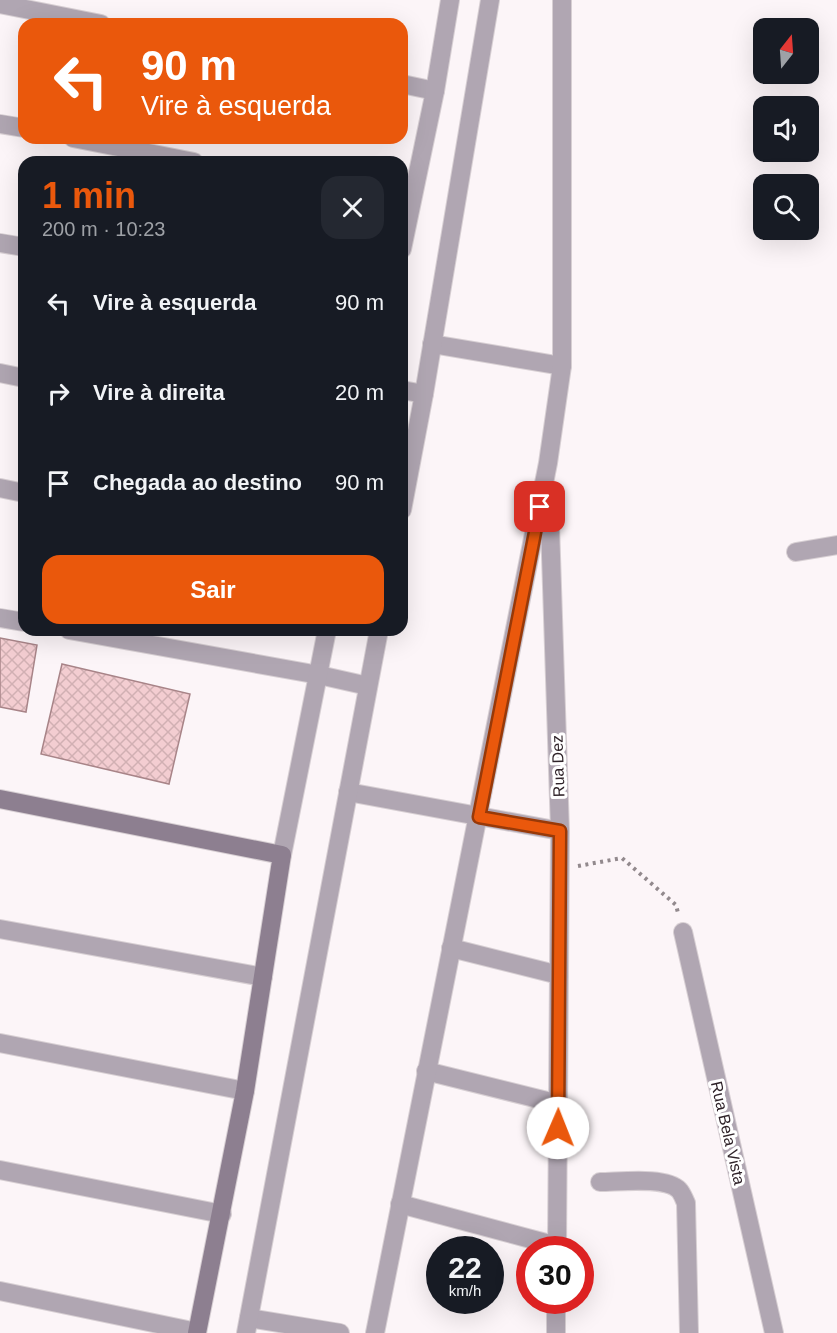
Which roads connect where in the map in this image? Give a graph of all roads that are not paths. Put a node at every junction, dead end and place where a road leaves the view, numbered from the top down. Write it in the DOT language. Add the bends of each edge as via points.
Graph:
graph roads {
  1 [pos="450,0"];
  2 [pos="490,0"];
  3 [pos="562,0"];
  4 [pos="0,4"];
  5 [pos="41,18"];
  6 [pos="408,85"];
  7 [pos="435,91"];
  8 [pos="0,124"];
  9 [pos="18,127"];
  10 [pos="103,144"];
  11 [pos="164,156"];
  12 [pos="408,196"];
  13 [pos="18,247"];
  14 [pos="1,248"];
  15 [pos="432,344"];
  16 [pos="562,366"];
  17 [pos="0,373"];
  18 [pos="18,377"];
  19 [pos="408,391"];
  20 [pos="424,394"];
  21 [pos="548,463"];
  22 [pos="408,478"];
  23 [pos="0,488"];
  24 [pos="18,492"];
  25 [pos="837,545"];
  26 [pos="796,552"];
  27 [pos="0,618"];
  28 [pos="18,621"];
  29 [pos="102,636"];
  30 [pos="326,636"];
  31 [pos="378,636"];
  32 [pos="319,675"];
  33 [pos="368,686"];
  34 [pos="348,792"];
  35 [pos="0,799"];
  36 [pos="479,817"];
  37 [pos="560,831"];
  38 [pos="282,855"];
  39 [pos="0,929"];
  40 [pos="683,932"];
  41 [pos="451,948"];
  42 [pos="560,975"];
  43 [pos="263,977"];
  44 [pos="0,1043"];
  45 [pos="426,1071"];
  46 [pos="245,1091"];
  47 [pos="559,1104"];
  48 [pos="0,1170"];
  49 [pos="600,1182"];
  50 [pos="400,1204"];
  51 [pos="222,1214"];
  52 [pos="557,1236"];
  53 [pos="516,1237"];
  54 [pos="0,1291"];
  55 [pos="556,1314"];
  56 [pos="248,1326"];
  57 [pos="197,1332"];
  58 [pos="340,1333"];
  59 [pos="375,1333"];
  60 [pos="556,1333"];
  61 [pos="689,1333"];
  62 [pos="774,1333"];
  1 -- 7 [label="street"];
  2 -- 15 [label="street"];
  3 -- 16 [label="street"];
  4 -- 5 [label="street"];
  6 -- 7 [label="street"];
  7 -- 12 [label="street"];
  8 -- 9 [label="street"];
  10 -- 11 [label="street"];
  13 -- 14 [label="street"];
  15 -- 16 [label="street"];
  15 -- 20 [label="street"];
  16 -- 21 [label="street"];
  17 -- 18 [label="street"];
  19 -- 20 [label="street"];
  20 -- 22 [label="street"];
  21 -- 36 [label="street"];
  21 -- 37 [label="street, Rua Dez"];
  23 -- 24 [label="street"];
  25 -- 26 [label="street"];
  27 -- 28 [label="street"];
  29 -- 32 [label="street"];
  30 -- 32 [label="street"];
  31 -- 33 [label="street"];
  32 -- 33 [label="street"];
  32 -- 38 [label="street"];
  33 -- 34 [label="street"];
  34 -- 36 [label="street"];
  34 -- 56 [label="street"];
  35 -- 38 [label="street"];
  36 -- 37 [label="street"];
  36 -- 41 [label="street"];
  37 -- 42 [label="street, Rua Dez"];
  38 -- 43 [label="street"];
  39 -- 43 [label="street"];
  40 -- 62 [label="street, Rua Bela Vista"];
  41 -- 42 [label="street"];
  41 -- 45 [label="street"];
  42 -- 47 [label="street, Rua Dez"];
  43 -- 46 [label="street"];
  44 -- 46 [label="street"];
  45 -- 47 [label="street"];
  45 -- 50 [label="street"];
  46 -- 51 [label="street"];
  47 -- 52 [label="street, Rua Dez"];
  48 -- 51 [label="street"];
  49 -- 61 [label="street" via="656,1181 680,1191 686,1203"];
  50 -- 53 [label="street"];
  50 -- 59 [label="street"];
  51 -- 57 [label="street"];
  54 -- 57 [label="street"];
  55 -- 60 [label="street"];
  56 -- 58 [label="street"];
}
